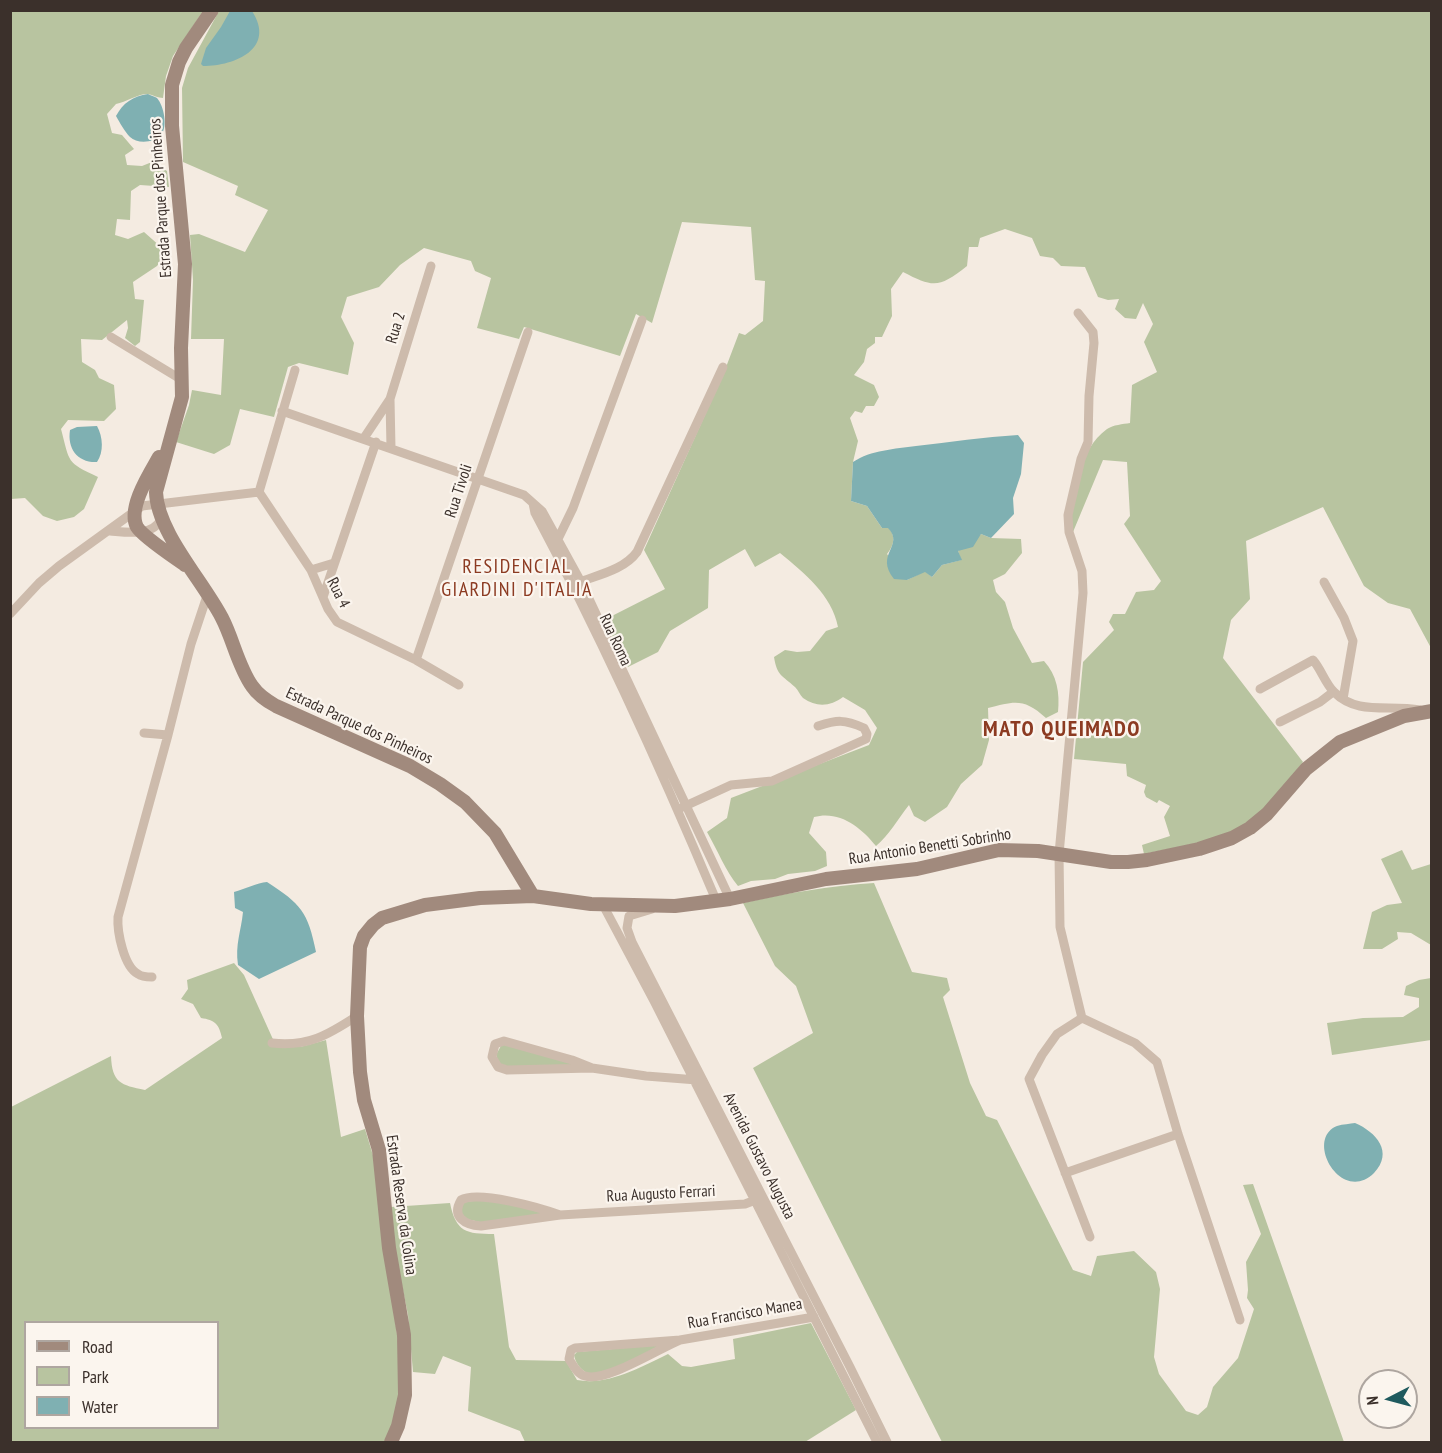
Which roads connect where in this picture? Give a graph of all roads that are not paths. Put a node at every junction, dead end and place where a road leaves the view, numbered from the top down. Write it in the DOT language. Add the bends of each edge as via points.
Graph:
graph roads {
  1 [pos="212,10"];
  2 [pos="431,266"];
  3 [pos="1078,313"];
  4 [pos="642,320"];
  5 [pos="528,332"];
  6 [pos="111,337"];
  7 [pos="723,367"];
  8 [pos="294,370"];
  9 [pos="182,380"];
  10 [pos="390,399"];
  11 [pos="282,411"];
  12 [pos="174,429"];
  13 [pos="364,438"];
  14 [pos="376,442"];
  15 [pos="391,448"];
  16 [pos="478,480"];
  17 [pos="259,492"];
  18 [pos="156,503"];
  19 [pos="135,510"];
  20 [pos="161,519"];
  21 [pos="110,531"];
  22 [pos="142,532"];
  23 [pos="556,543"];
  24 [pos="334,563"];
  25 [pos="192,569"];
  26 [pos="310,570"];
  27 [pos="1324,582"];
  28 [pos="577,583"];
  29 [pos="208,593"];
  30 [pos="323,597"];
  31 [pos="10,614"];
  32 [pos="416,660"];
  33 [pos="459,685"];
  34 [pos="1260,689"];
  35 [pos="1333,692"];
  36 [pos="1343,699"];
  37 [pos="1428,711"];
  38 [pos="1280,722"];
  39 [pos="818,726"];
  40 [pos="144,733"];
  41 [pos="168,735"];
  42 [pos="682,808"];
  43 [pos="1059,854"];
  44 [pos="533,896"];
  45 [pos="723,899"];
  46 [pos="603,905"];
  47 [pos="666,906"];
  48 [pos="152,977"];
  49 [pos="357,1016"];
  50 [pos="1082,1018"];
  51 [pos="272,1043"];
  52 [pos="592,1068"];
  53 [pos="699,1080"];
  54 [pos="1178,1134"];
  55 [pos="1065,1173"];
  56 [pos="759,1199"];
  57 [pos="560,1215"];
  58 [pos="1090,1237"];
  59 [pos="814,1317"];
  60 [pos="1240,1320"];
  61 [pos="681,1340"];
  62 [pos="392,1443"];
  63 [pos="878,1443"];
  64 [pos="887,1443"];
  1 -- 9 [label="street, Estrada Parque dos Pinheiros" via="186,48 172,85 185,264"];
  2 -- 10 [label="street, Rua 2"];
  3 -- 43 [label="street" via="1092,332 1094,358 1088,442 1068,515 1069,532 1082,571 1083,593"];
  4 -- 23 [label="street" via="573,508"];
  5 -- 16 [label="street, Rua Tivoli"];
  6 -- 9 [label="street"];
  7 -- 28 [label="street" via="637,552 624,564"];
  8 -- 11 [label="street"];
  9 -- 12 [label="street, Estrada Parque dos Pinheiros" via="181,405"];
  10 -- 13 [label="street, Rua 2"];
  10 -- 15 [label="street, Rua 2"];
  11 -- 13 [label="street"];
  11 -- 17 [label="street"];
  12 -- 18 [label="street, Estrada Parque dos Pinheiros" via="158,482"];
  12 -- 19 [label="street, Estrada Parque dos Pinheiros"];
  13 -- 14 [label="street"];
  14 -- 15 [label="street"];
  14 -- 24 [label="street"];
  15 -- 16 [label="street"];
  16 -- 23 [label="street, Rua Roma" via="524,495 542,511"];
  16 -- 32 [label="street, Rua Tivoli"];
  17 -- 18 [label="street"];
  17 -- 26 [label="street, Rua 4"];
  18 -- 19 [label="street"];
  18 -- 20 [label="street, Estrada Parque dos Pinheiros"];
  19 -- 21 [label="street"];
  19 -- 22 [label="street" via="135,521"];
  20 -- 22 [label="street" via="157,526"];
  20 -- 25 [label="street, Estrada Parque dos Pinheiros"];
  21 -- 22 [label="street"];
  21 -- 31 [label="street" via="59,566"];
  22 -- 25 [label="street, Estrada Parque dos Pinheiros"];
  23 -- 28 [label="street, Rua Roma"];
  24 -- 26 [label="street"];
  24 -- 30 [label="street"];
  25 -- 29 [label="street, Estrada Parque dos Pinheiros"];
  26 -- 30 [label="street, Rua 4"];
  27 -- 36 [label="street" via="1353,641"];
  28 -- 42 [label="street, Rua Roma"];
  29 -- 41 [label="street"];
  29 -- 44 [label="street, Estrada Parque dos Pinheiros" via="258,693 276,706 410,766 465,802 495,833"];
  30 -- 32 [label="street, Rua 4" via="337,622"];
  32 -- 33 [label="street, Rua 4"];
  34 -- 35 [label="street" via="1313,660"];
  35 -- 36 [label="street"];
  35 -- 38 [label="street"];
  36 -- 37 [label="street" via="1361,707"];
  37 -- 43 [label="street, Rua Antonio Benetti Sobrinho" via="1404,716 1340,742 1306,769 1267,814 1250,828 1215,845 1128,862"];
  39 -- 42 [label="street" via="842,720 864,728 866,739 772,781 731,785"];
  40 -- 41 [label="street"];
  41 -- 48 [label="street" via="117,927 129,965 136,974"];
  42 -- 45 [label="street, Rua Roma"];
  43 -- 45 [label="street, Rua Antonio Benetti Sobrinho" via="999,850 917,869 826,879"];
  43 -- 50 [label="street" via="1060,927"];
  44 -- 46 [label="street, Rua Antonio Benetti Sobrinho"];
  44 -- 49 [label="street, Estrada Reserva da Colina" via="425,905 382,918 364,936 360,947"];
  45 -- 47 [label="street, Rua Antonio Benetti Sobrinho"];
  46 -- 47 [label="street, Rua Antonio Benetti Sobrinho"];
  46 -- 53 [label="street, Avenida Gustavo Augusta"];
  47 -- 53 [label="street, Avenida Gustavo Augusta" via="629,916 627,928"];
  49 -- 51 [label="street" via="313,1041"];
  49 -- 62 [label="street, Estrada Reserva da Colina" via="364,1100 379,1150 389,1248 404,1335 405,1395"];
  50 -- 54 [label="street" via="1135,1043 1157,1062"];
  50 -- 55 [label="street" via="1057,1034 1029,1079"];
  52 -- 52 [label="street" via="504,1041 495,1044 492,1057 496,1065 507,1070"];
  52 -- 53 [label="street"];
  53 -- 56 [label="street, Avenida Gustavo Augusta"];
  54 -- 55 [label="street"];
  54 -- 60 [label="street"];
  55 -- 58 [label="street"];
  56 -- 57 [label="street, Rua Augusto Ferrari" via="745,1204"];
  56 -- 59 [label="street, Avenida Gustavo Augusta"];
  56 -- 64 [label="street, Avenida Gustavo Augusta"];
  57 -- 57 [label="street, Rua Augusto Ferrari" via="528,1204 473,1197 461,1200 457,1211 462,1220 473,1226"];
  59 -- 61 [label="street, Rua Francisco Manea"];
  59 -- 63 [label="street, Avenida Gustavo Augusta"];
  61 -- 61 [label="street, Rua Francisco Manea" via="575,1348 569,1359 578,1372 592,1377 610,1373"];
}
